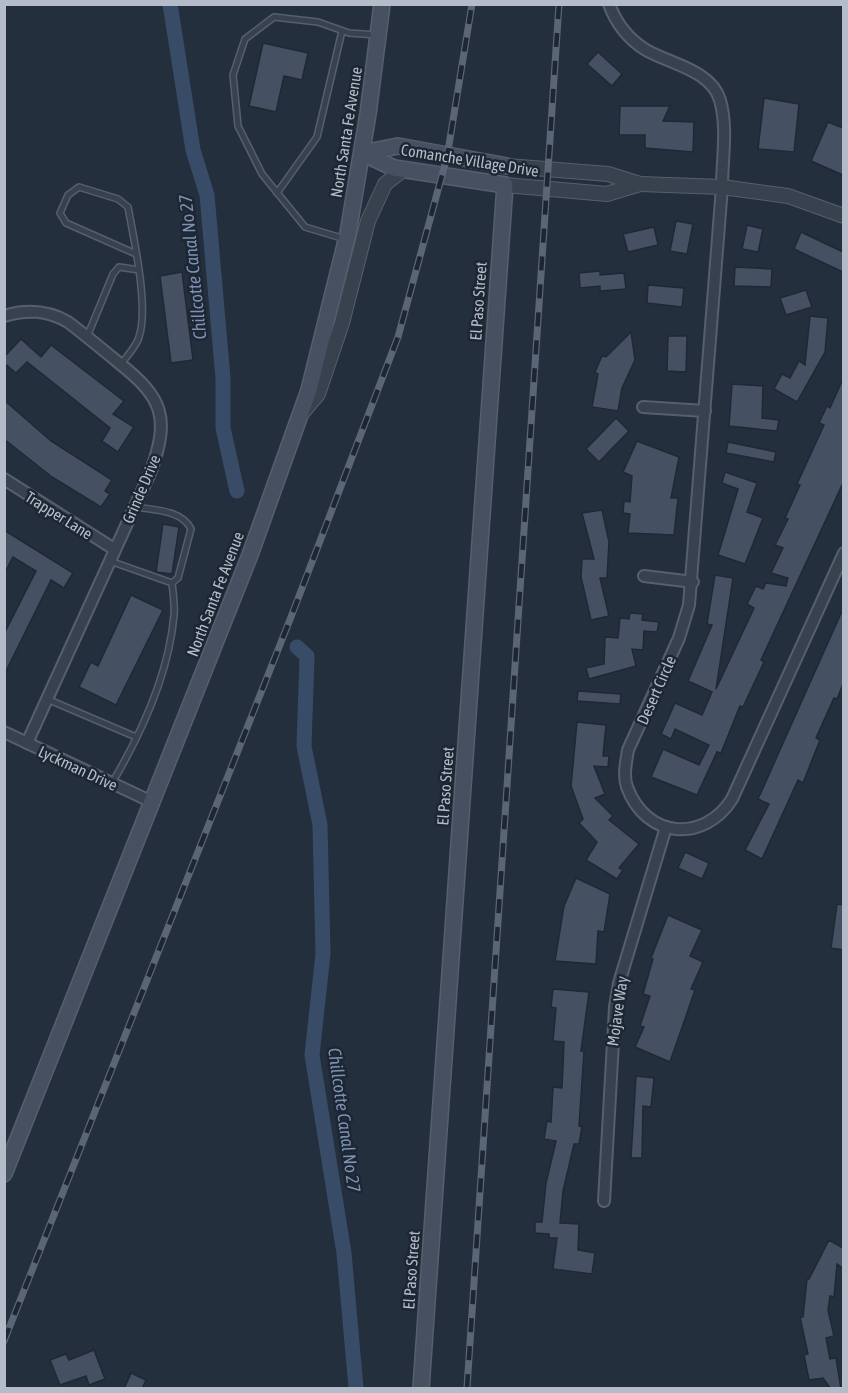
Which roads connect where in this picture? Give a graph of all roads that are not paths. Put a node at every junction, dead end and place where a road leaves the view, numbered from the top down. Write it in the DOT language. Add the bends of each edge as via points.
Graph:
graph roads {
  1 [pos="382,4"];
  2 [pos="609,4"];
  3 [pos="342,31"];
  4 [pos="380,35"];
  5 [pos="362,153"];
  6 [pos="507,166"];
  7 [pos="404,169"];
  8 [pos="640,184"];
  9 [pos="505,185"];
  10 [pos="722,187"];
  11 [pos="277,193"];
  12 [pos="843,216"];
  13 [pos="347,239"];
  14 [pos="136,254"];
  15 [pos="139,270"];
  16 [pos="4,316"];
  17 [pos="87,337"];
  18 [pos="121,364"];
  19 [pos="643,407"];
  20 [pos="705,411"];
  21 [pos="301,414"];
  22 [pos="4,479"];
  23 [pos="134,507"];
  24 [pos="114,549"];
  25 [pos="843,553"];
  26 [pos="109,561"];
  27 [pos="644,576"];
  28 [pos="693,582"];
  29 [pos="172,583"];
  30 [pos="47,698"];
  31 [pos="4,732"];
  32 [pos="136,737"];
  33 [pos="27,743"];
  34 [pos="112,783"];
  35 [pos="152,802"];
  36 [pos="666,827"];
  37 [pos="4,1174"];
  38 [pos="604,1201"];
  39 [pos="421,1389"];
  1 -- 4 [label="main road, North Santa Fe Avenue"];
  2 -- 10 [label="street, Desert Circle" via="615,20 638,44 693,71 716,92 723,118"];
  3 -- 4 [label="lane"];
  3 -- 11 [label="lane" via="317,137"];
  3 -- 11 [label="lane" via="318,22 273,17 245,39 232,75 238,126 262,174"];
  4 -- 5 [label="main road, North Santa Fe Avenue"];
  5 -- 6 [label="main road, Comanche Village Drive" via="398,146"];
  5 -- 7 [label="main road, Comanche Village Drive"];
  5 -- 13 [label="main road, North Santa Fe Avenue"];
  6 -- 8 [label="street, Comanche Village Drive" via="608,174"];
  7 -- 9 [label="main road, Comanche Village Drive"];
  7 -- 21 [label="street" via="385,184 369,221 318,394"];
  8 -- 9 [label="street, Comanche Village Drive" via="607,194"];
  8 -- 10 [label="street, Comanche Village Drive"];
  9 -- 39 [label="main road, El Paso Street"];
  10 -- 12 [label="street, Comanche Village Drive" via="788,196"];
  10 -- 20 [label="street, Desert Circle"];
  11 -- 13 [label="lane" via="305,227"];
  13 -- 21 [label="main road, North Santa Fe Avenue"];
  14 -- 14 [label="lane" via="128,207 118,199 79,187 68,195 60,213 66,223"];
  14 -- 15 [label="lane"];
  15 -- 17 [label="lane" via="119,267 113,274"];
  15 -- 18 [label="lane" via="142,326 139,339"];
  16 -- 17 [label="street, Grinde Drive" via="17,312 56,315"];
  17 -- 18 [label="street, Grinde Drive"];
  18 -- 23 [label="street, Grinde Drive" via="148,387 160,411 160,441"];
  19 -- 20 [label="street"];
  20 -- 28 [label="street, Desert Circle"];
  21 -- 35 [label="main road, North Santa Fe Avenue"];
  22 -- 24 [label="street, Trapper Lane"];
  23 -- 24 [label="street, Grinde Drive"];
  23 -- 29 [label="lane" via="187,521 190,529 182,567"];
  24 -- 26 [label="street, Grinde Drive"];
  25 -- 36 [label="street" via="723,813 690,830"];
  26 -- 29 [label="lane"];
  26 -- 30 [label="street, Grinde Drive"];
  27 -- 28 [label="street"];
  28 -- 36 [label="street, Desert Circle" via="679,639 628,750 625,768 635,804 650,819"];
  29 -- 32 [label="lane" via="175,614 162,672"];
  30 -- 32 [label="lane"];
  30 -- 33 [label="street, Grinde Drive"];
  31 -- 33 [label="street, Lyckman Drive"];
  32 -- 34 [label="lane"];
  33 -- 34 [label="street, Lyckman Drive"];
  34 -- 35 [label="street, Lyckman Drive"];
  35 -- 37 [label="main road, North Santa Fe Avenue"];
  36 -- 38 [label="street, Mojave Way" via="615,1007"];
}
